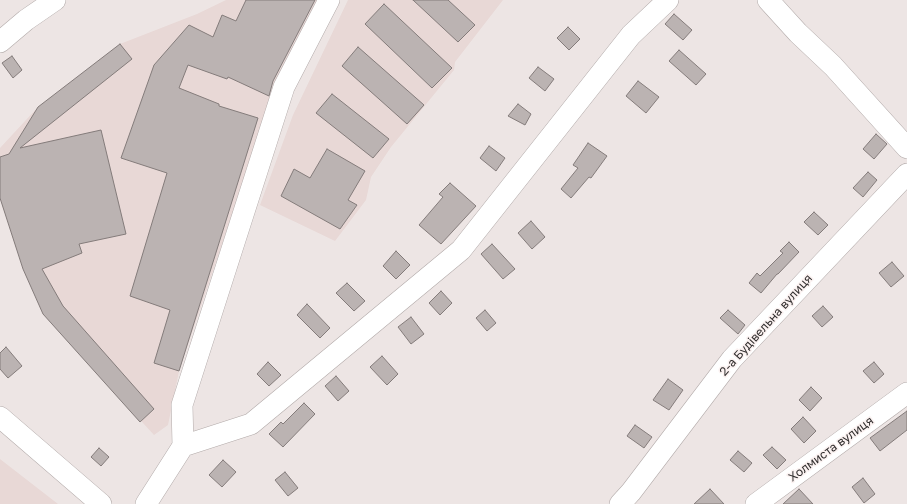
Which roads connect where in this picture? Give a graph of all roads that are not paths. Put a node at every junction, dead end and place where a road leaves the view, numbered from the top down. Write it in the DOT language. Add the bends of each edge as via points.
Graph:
graph roads {
  1 [pos="55,0"];
  2 [pos="329,0"];
  3 [pos="668,0"];
  4 [pos="768,0"];
  5 [pos="0,42"];
  6 [pos="907,148"];
  7 [pos="907,174"];
  8 [pos="907,393"];
  9 [pos="0,417"];
  10 [pos="183,446"];
  11 [pos="101,504"];
  12 [pos="146,504"];
  13 [pos="620,504"];
  14 [pos="756,504"];
  1 -- 5 [label="street"];
  2 -- 10 [label="street" via="281,94 182,405"];
  3 -- 10 [label="street" via="631,35 461,250 251,424"];
  4 -- 6 [label="street" via="833,66"];
  7 -- 13 [label="street, 2-а Будівельна вулиця" via="732,359"];
  8 -- 14 [label="street, Холмиста вулиця"];
  9 -- 11 [label="street"];
  10 -- 12 [label="street"];
}
